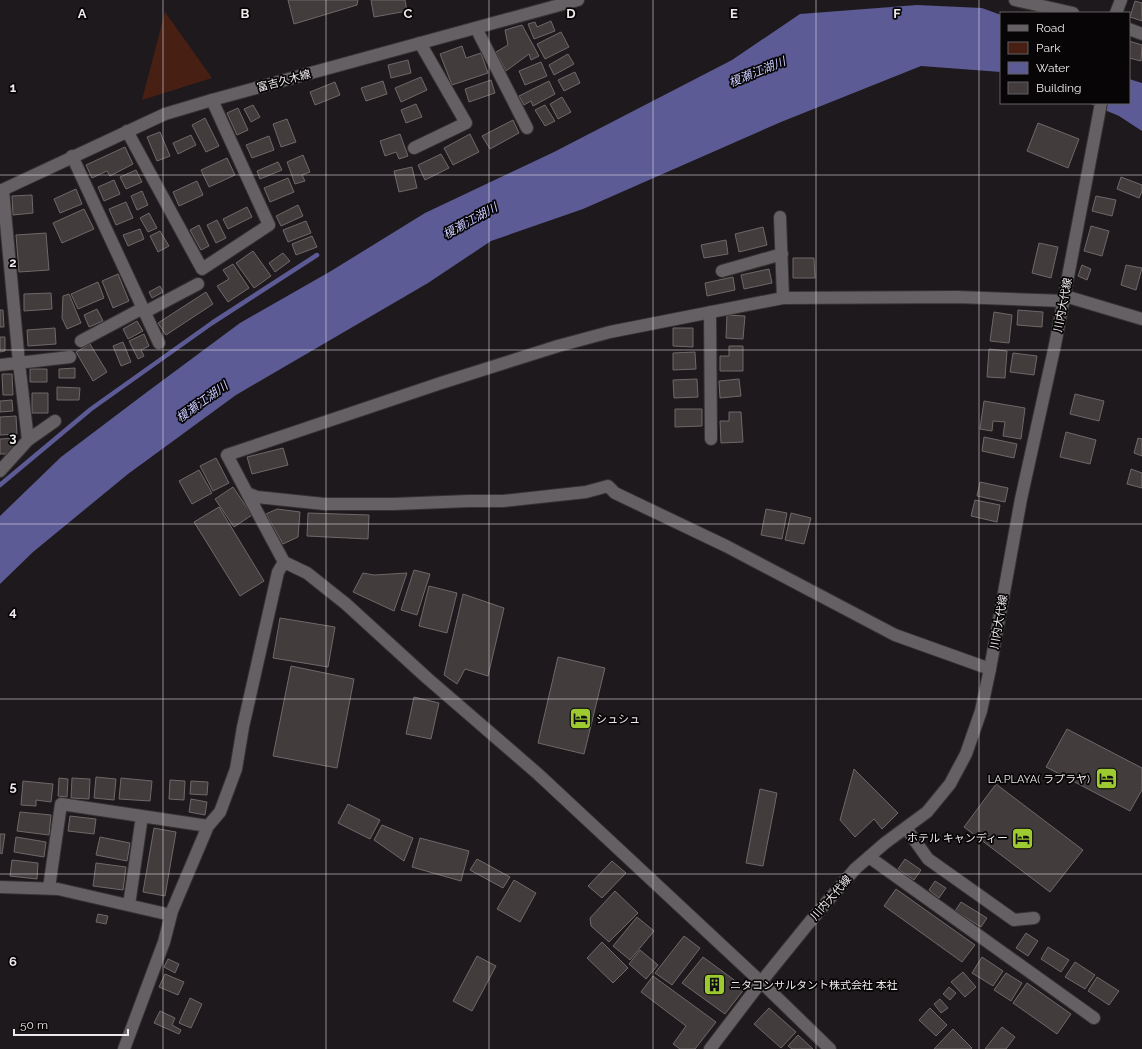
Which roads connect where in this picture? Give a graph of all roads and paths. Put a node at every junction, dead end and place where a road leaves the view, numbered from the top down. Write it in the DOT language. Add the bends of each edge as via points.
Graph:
graph roads {
  1 [pos="578,0"];
  2 [pos="1015,0"];
  3 [pos="1121,0"];
  4 [pos="1028,1"];
  5 [pos="545,4"];
  6 [pos="1069,12"];
  7 [pos="1116,12"];
  8 [pos="476,28"];
  9 [pos="1130,29"];
  10 [pos="1142,34"];
  11 [pos="420,43"];
  12 [pos="212,100"];
  13 [pos="1101,108"];
  14 [pos="527,128"];
  15 [pos="127,131"];
  16 [pos="414,148"];
  17 [pos="72,156"];
  18 [pos="2,190"];
  19 [pos="780,217"];
  20 [pos="782,254"];
  21 [pos="722,271"];
  22 [pos="198,284"];
  23 [pos="783,298"];
  24 [pos="1064,299"];
  25 [pos="144,310"];
  26 [pos="710,312"];
  27 [pos="1142,319"];
  28 [pos="81,340"];
  29 [pos="159,343"];
  30 [pos="70,357"];
  31 [pos="19,363"];
  32 [pos="0,365"];
  33 [pos="55,421"];
  34 [pos="712,439"];
  35 [pos="28,440"];
  36 [pos="0,471"];
  37 [pos="247,493"];
  38 [pos="284,562"];
  39 [pos="990,669"];
  40 [pos="142,816"];
  41 [pos="208,826"];
  42 [pos="906,828"];
  43 [pos="869,857"];
  44 [pos="0,888"];
  45 [pos="49,888"];
  46 [pos="129,905"];
  47 [pos="171,915"];
  48 [pos="1034,918"];
  49 [pos="761,982"];
  50 [pos="1094,1018"];
  51 [pos="124,1049"];
  52 [pos="710,1049"];
  53 [pos="830,1049"];
  1 -- 5 [label="street, 富吉久木線"];
  2 -- 4 [label="street"];
  3 -- 7 [label="street"];
  4 -- 6 [label="street"];
  5 -- 8 [label="street, 富吉久木線"];
  8 -- 11 [label="street, 富吉久木線"];
  8 -- 14 [label="street"];
  9 -- 10 [label="street"];
  11 -- 12 [label="street, 富吉久木線"];
  11 -- 16 [label="street" via="466,122"];
  12 -- 15 [label="street, 富吉久木線" via="165,114"];
  12 -- 15 [label="street" via="268,225 202,268"];
  13 -- 24 [label="street, 川内大代線"];
  15 -- 17 [label="street, 富吉久木線"];
  17 -- 18 [label="street, 富吉久木線"];
  17 -- 25 [label="street"];
  18 -- 31 [label="street"];
  19 -- 20 [label="street"];
  20 -- 21 [label="street"];
  20 -- 23 [label="street"];
  22 -- 25 [label="street"];
  23 -- 24 [label="street"];
  23 -- 26 [label="street"];
  24 -- 27 [label="street"];
  24 -- 39 [label="street, 川内大代線" via="1021,499"];
  25 -- 28 [label="street"];
  25 -- 29 [label="street"];
  26 -- 34 [label="street"];
  26 -- 37 [label="street" via="610,332 558,346 227,456"];
  30 -- 31 [label="street"];
  31 -- 32 [label="street"];
  31 -- 35 [label="street"];
  33 -- 35 [label="street"];
  35 -- 36 [label="street"];
  37 -- 38 [label="street"];
  37 -- 39 [label="street" via="257,497 324,504 394,504 503,501 586,492 608,486 615,493 726,546 894,635"];
  38 -- 41 [label="street" via="278,572 243,727 236,770 220,812"];
  38 -- 49 [label="street" via="307,573 346,604 538,774"];
  39 -- 42 [label="street, 川内大代線" via="981,711 966,754 950,784 927,812"];
  40 -- 41 [label="street"];
  40 -- 45 [label="street" via="61,804"];
  40 -- 46 [label="street"];
  41 -- 47 [label="street"];
  42 -- 43 [label="street, 川内大代線"];
  42 -- 48 [label="street" via="928,859 1014,920"];
  43 -- 49 [label="street, 川内大代線" via="808,924"];
  43 -- 50 [label="street"];
  44 -- 45 [label="street"];
  45 -- 46 [label="street"];
  46 -- 47 [label="street"];
  47 -- 51 [label="street" via="164,942"];
  49 -- 52 [label="street, 川内大代線"];
  49 -- 53 [label="street"];
}
